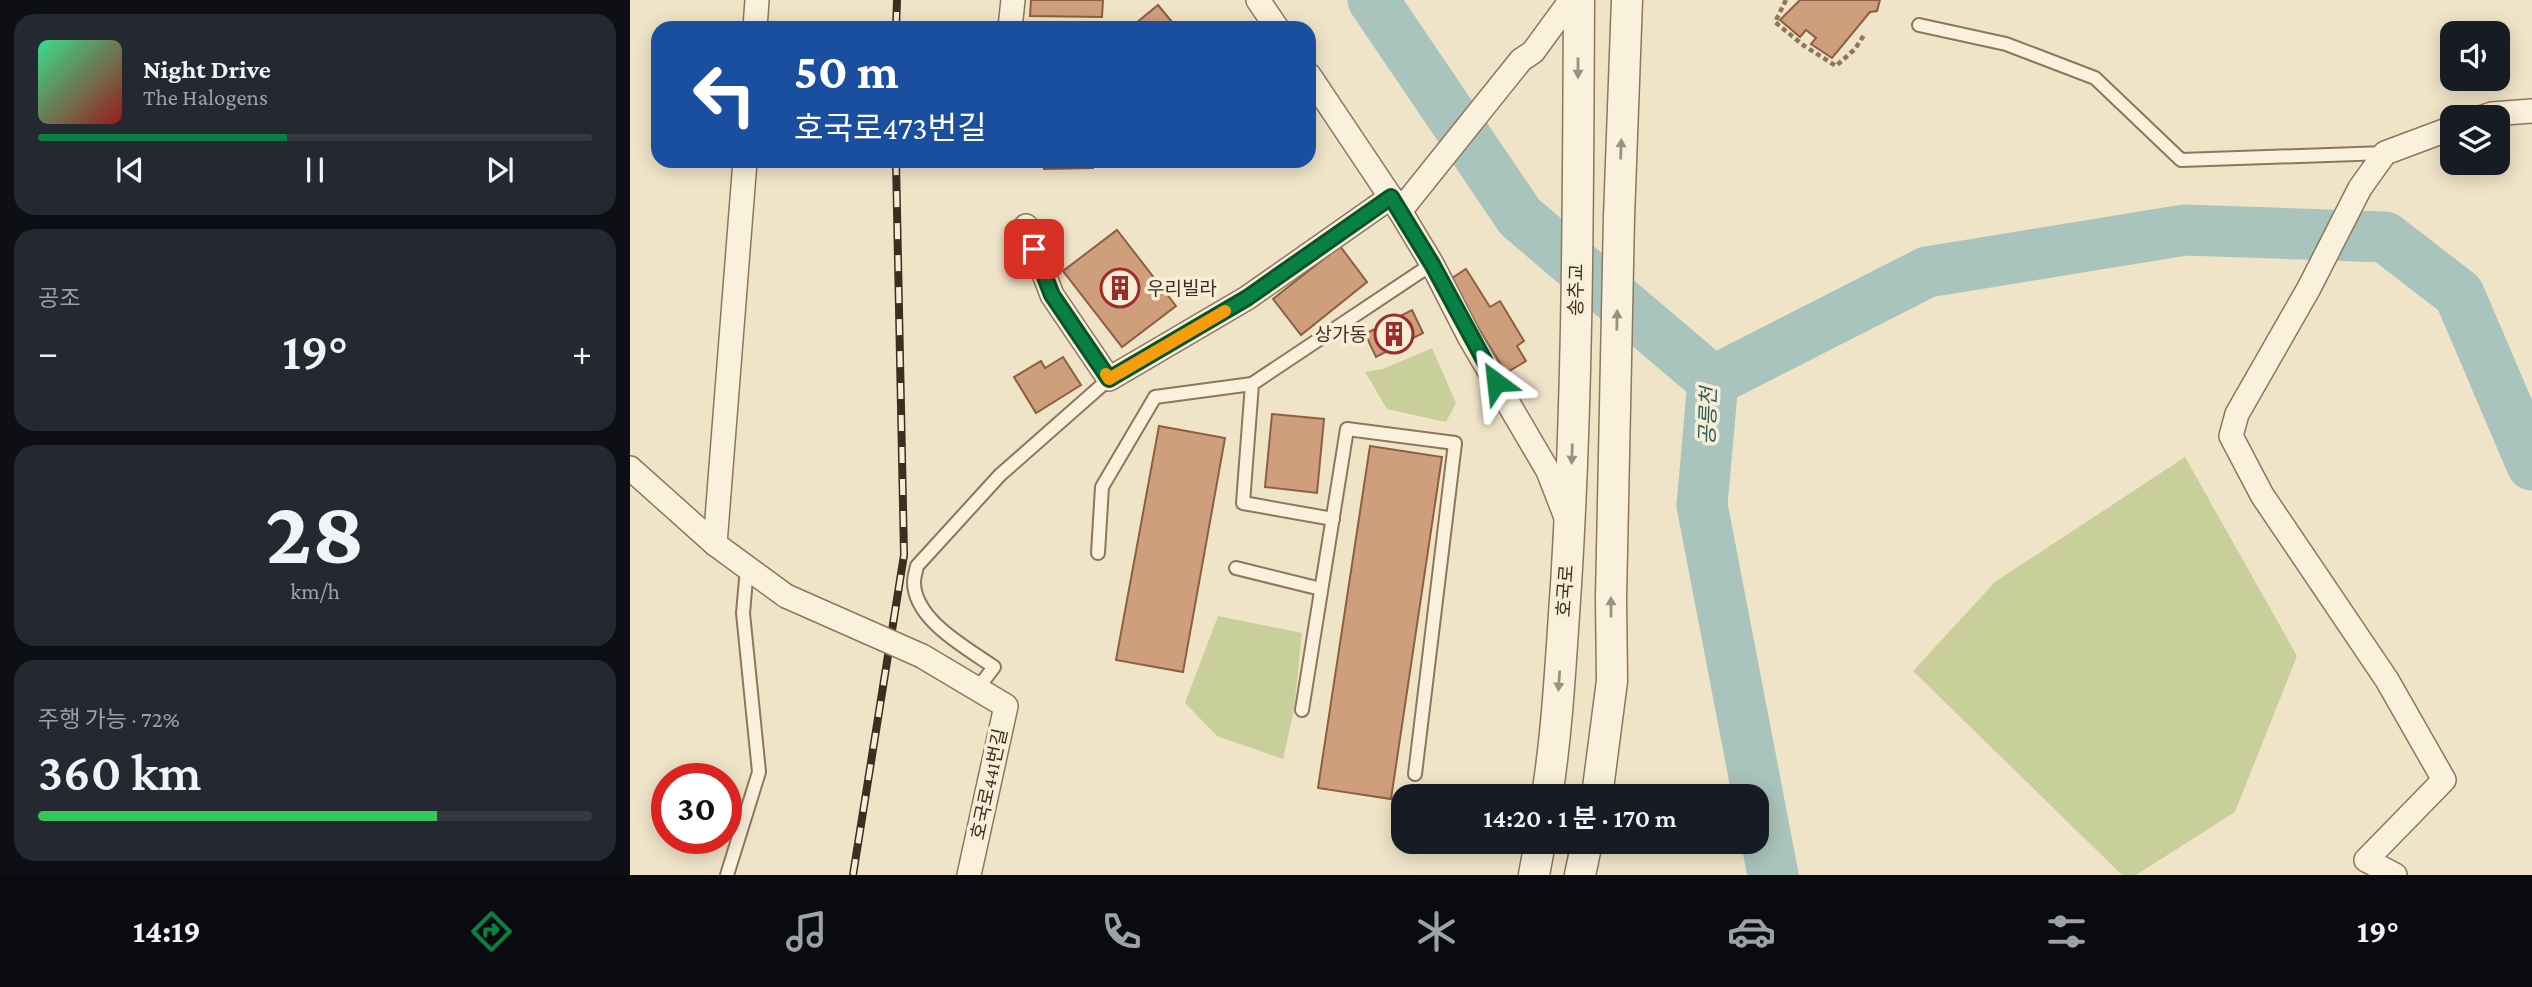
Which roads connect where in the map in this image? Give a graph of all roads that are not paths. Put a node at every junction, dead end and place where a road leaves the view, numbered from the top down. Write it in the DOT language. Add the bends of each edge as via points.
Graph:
graph roads {
  1 [pos="757,0"];
  2 [pos="1013,0"];
  3 [pos="1258,0"];
  4 [pos="1571,0"];
  5 [pos="1578,0"];
  6 [pos="1627,0"];
  7 [pos="756,21"];
  8 [pos="1011,21"];
  9 [pos="1272,21"];
  10 [pos="1919,25"];
  11 [pos="1316,85"];
  12 [pos="2532,111"];
  13 [pos="2510,113"];
  14 [pos="2440,132"];
  15 [pos="2385,153"];
  16 [pos="743,168"];
  17 [pos="1396,204"];
  18 [pos="1026,226"];
  19 [pos="1432,264"];
  20 [pos="1109,379"];
  21 [pos="1252,384"];
  22 [pos="1574,386"];
  23 [pos="630,468"];
  24 [pos="1333,519"];
  25 [pos="1569,527"];
  26 [pos="715,544"];
  27 [pos="1098,553"];
  28 [pos="747,568"];
  29 [pos="1236,568"];
  30 [pos="1321,589"];
  31 [pos="978,688"];
  32 [pos="1302,710"];
  33 [pos="1415,774"];
  34 [pos="1548,784"];
  35 [pos="1599,784"];
  36 [pos="1538,854"];
  37 [pos="1584,854"];
  38 [pos="727,875"];
  39 [pos="969,875"];
  40 [pos="1534,875"];
  41 [pos="1580,875"];
  42 [pos="2395,875"];
  1 -- 7 [label="street"];
  2 -- 8 [label="street"];
  3 -- 9 [label="street"];
  4 -- 17 [label="street" via="1533,52 1521,60"];
  5 -- 22 [label="street, 송추교, one-way"];
  35 -- 6 [label="street, one-way" via="1612,681"];
  10 -- 15 [label="lane" via="2006,44 2095,78 2180,160"];
  11 -- 17 [label="street"];
  12 -- 13 [label="street"];
  14 -- 15 [label="street"];
  15 -- 42 [label="street" via="2360,188 2237,414 2231,436 2262,495 2387,680 2444,780 2366,860"];
  16 -- 26 [label="street"];
  17 -- 19 [label="street"];
  17 -- 20 [label="street"];
  18 -- 20 [label="street" via="1052,295"];
  19 -- 21 [label="lane"];
  19 -- 25 [label="street" via="1548,471"];
  20 -- 31 [label="lane" via="1000,475 917,566 914,583 919,601 937,628 994,667"];
  21 -- 24 [label="lane" via="1244,503"];
  21 -- 27 [label="lane" via="1155,397 1102,487"];
  22 -- 25 [label="street, 호국로, one-way"];
  23 -- 26 [label="street"];
  24 -- 30 [label="lane"];
  24 -- 33 [label="lane" via="1347,429 1455,443"];
  25 -- 34 [label="street, 호국로, one-way"];
  26 -- 28 [label="street"];
  28 -- 31 [label="street, 호국로441번길, bridge" via="786,596 922,656"];
  28 -- 38 [label="lane" via="743,613 759,772"];
  29 -- 30 [label="lane"];
  30 -- 32 [label="lane"];
  31 -- 39 [label="street, 호국로441번길" via="1006,706"];
  36 -- 40 [label="street"];
  37 -- 41 [label="street"];
}
